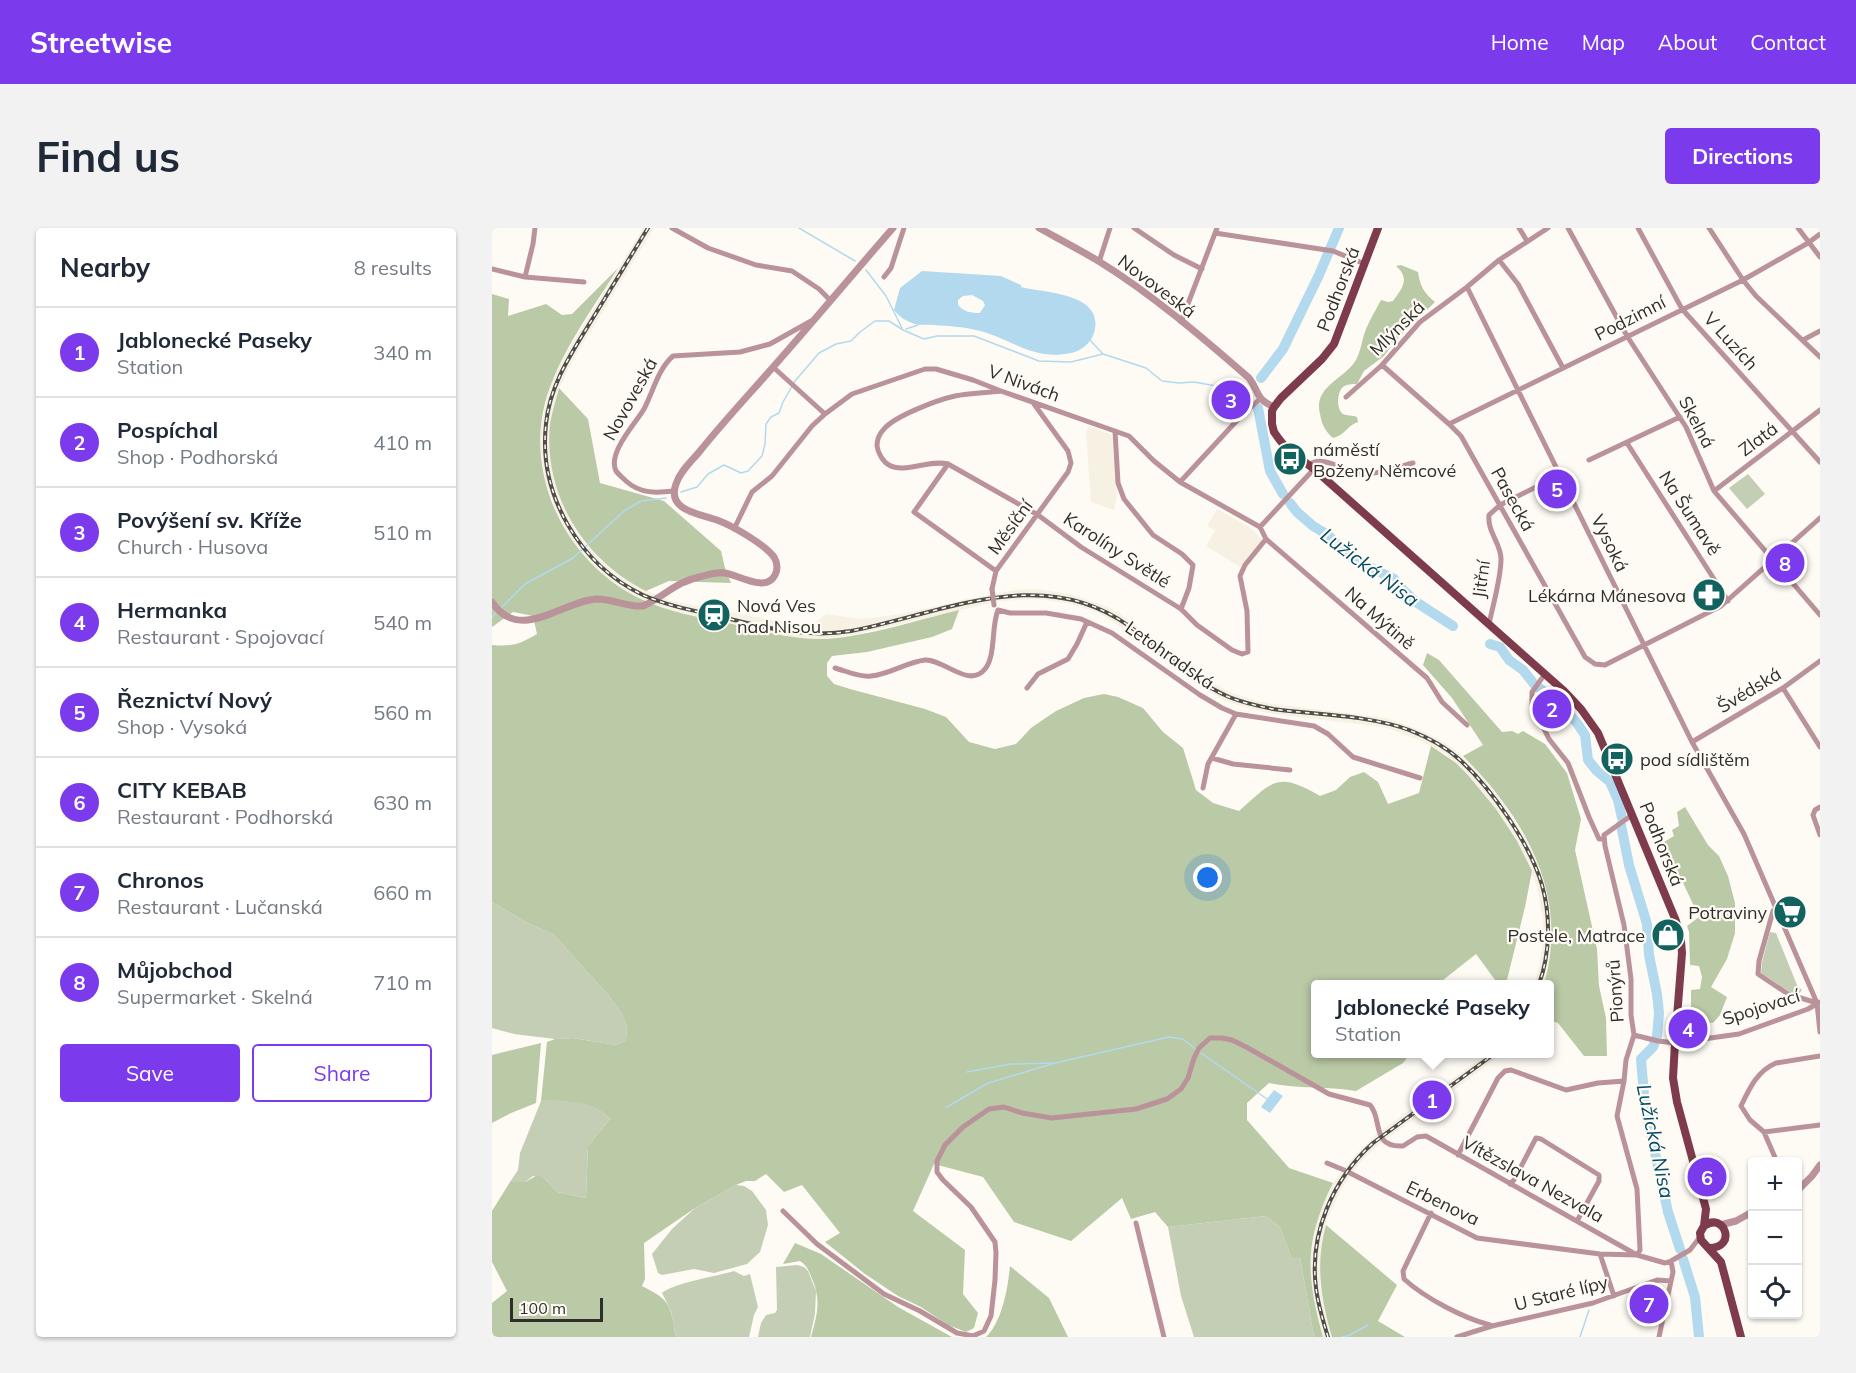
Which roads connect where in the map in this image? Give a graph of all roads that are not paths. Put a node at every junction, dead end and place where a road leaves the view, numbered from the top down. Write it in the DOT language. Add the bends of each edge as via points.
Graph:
graph roads {
  1 [pos="534,228"];
  2 [pos="672,228"];
  3 [pos="893,228"];
  4 [pos="904,228"];
  5 [pos="1039,228"];
  6 [pos="1110,228"];
  7 [pos="1134,228"];
  8 [pos="1378,228"];
  9 [pos="1519,228"];
  10 [pos="1548,228"];
  11 [pos="1568,228"];
  12 [pos="1638,228"];
  13 [pos="1709,228"];
  14 [pos="1797,228"];
  15 [pos="1216,230"];
  16 [pos="1820,234"];
  17 [pos="1527,241"];
  18 [pos="1808,243"];
  19 [pos="1820,257"];
  20 [pos="1499,260"];
  21 [pos="1100,262"];
  22 [pos="1365,264"];
  23 [pos="492,269"];
  24 [pos="1202,269"];
  25 [pos="525,277"];
  26 [pos="884,277"];
  27 [pos="1743,280"];
  28 [pos="584,282"];
  29 [pos="1467,287"];
  30 [pos="830,300"];
  31 [pos="1682,309"];
  32 [pos="815,318"];
  33 [pos="1181,322"];
  34 [pos="1820,331"];
  35 [pos="1628,336"];
  36 [pos="1803,340"];
  37 [pos="1820,357"];
  38 [pos="1382,365"];
  39 [pos="773,367"];
  40 [pos="1563,368"];
  41 [pos="1518,390"];
  42 [pos="1001,391"];
  43 [pos="1346,397"];
  44 [pos="1260,399"];
  45 [pos="1033,403"];
  46 [pos="1274,407"];
  47 [pos="1820,410"];
  48 [pos="825,414"];
  49 [pos="1680,417"];
  50 [pos="1449,424"];
  51 [pos="1115,431"];
  52 [pos="1792,432"];
  53 [pos="1627,442"];
  54 [pos="1589,460"];
  55 [pos="1820,462"];
  56 [pos="1413,463"];
  57 [pos="948,464"];
  58 [pos="1311,467"];
  59 [pos="1560,475"];
  60 [pos="1180,482"];
  61 [pos="674,491"];
  62 [pos="1714,491"];
  63 [pos="1500,505"];
  64 [pos="1038,515"];
  65 [pos="1820,518"];
  66 [pos="1260,527"];
  67 [pos="734,529"];
  68 [pos="1266,540"];
  69 [pos="1772,560"];
  70 [pos="996,571"];
  71 [pos="1728,601"];
  72 [pos="494,604"];
  73 [pos="996,608"];
  74 [pos="1181,609"];
  75 [pos="1820,615"];
  76 [pos="1087,622"];
  77 [pos="1489,624"];
  78 [pos="1643,645"];
  79 [pos="1820,661"];
  80 [pos="835,668"];
  81 [pos="1542,677"];
  82 [pos="1027,688"];
  83 [pos="1783,688"];
  84 [pos="1236,714"];
  85 [pos="1467,725"];
  86 [pos="1692,742"];
  87 [pos="1820,747"];
  88 [pos="1212,758"];
  89 [pos="1290,770"];
  90 [pos="1420,778"];
  91 [pos="1203,788"];
  92 [pos="1820,807"];
  93 [pos="1632,815"];
  94 [pos="1820,835"];
  95 [pos="1604,839"];
  96 [pos="1775,909"];
  97 [pos="1818,1003"];
  98 [pos="1820,1032"];
  99 [pos="1634,1035"];
  100 [pos="1675,1043"];
  101 [pos="1820,1056"];
  102 [pos="1624,1081"];
  103 [pos="1820,1125"];
  104 [pos="1764,1131"];
  105 [pos="1458,1155"];
  106 [pos="1775,1157"];
  107 [pos="1327,1162"];
  108 [pos="1820,1165"];
  109 [pos="1510,1184"];
  110 [pos="1802,1185"];
  111 [pos="1706,1209"];
  112 [pos="783,1211"];
  113 [pos="1431,1213"];
  114 [pos="1748,1214"];
  115 [pos="1577,1221"];
  116 [pos="1736,1221"];
  117 [pos="1136,1223"];
  118 [pos="1718,1224"];
  119 [pos="1704,1226"];
  120 [pos="1700,1237"];
  121 [pos="1724,1240"];
  122 [pos="1707,1247"];
  123 [pos="1688,1251"];
  124 [pos="1600,1254"];
  125 [pos="1637,1255"];
  126 [pos="1671,1261"];
  127 [pos="1721,1262"];
  128 [pos="1671,1281"];
  129 [pos="1614,1296"];
  130 [pos="1492,1326"];
  131 [pos="1164,1337"];
  132 [pos="1457,1337"];
  133 [pos="1659,1337"];
  134 [pos="1741,1337"];
  1 -- 25 [label="street"];
  2 -- 30 [label="street" via="729,256 792,271"];
  3 -- 30 [label="street, Novoveská"];
  4 -- 26 [label="street" via="891,268"];
  5 -- 21 [label="street, Novoveská"];
  6 -- 21 [label="street"];
  7 -- 24 [label="street"];
  8 -- 22 [label="main road, Podhorská"];
  9 -- 17 [label="street"];
  10 -- 17 [label="street, Mlýnská"];
  11 -- 35 [label="street, Skelná"];
  12 -- 31 [label="street, V Luzích"];
  13 -- 27 [label="street"];
  14 -- 18 [label="street"];
  15 -- 22 [label="street" via="1333,251"];
  15 -- 24 [label="street"];
  16 -- 18 [label="street, Podzimní"];
  17 -- 20 [label="street, Mlýnská"];
  18 -- 19 [label="street"];
  18 -- 27 [label="street, Podzimní"];
  20 -- 29 [label="street, Mlýnská"];
  20 -- 40 [label="street" via="1518,284"];
  21 -- 33 [label="street, Novoveská"];
  22 -- 46 [label="main road, Podhorská" via="1334,344"];
  23 -- 25 [label="street"];
  24 -- 33 [label="street"];
  25 -- 28 [label="street"];
  27 -- 31 [label="street, Podzimní"];
  27 -- 36 [label="street"];
  29 -- 38 [label="street, Mlýnská" via="1420,322"];
  29 -- 41 [label="street, Vysoká"];
  30 -- 32 [label="street, Novoveská"];
  31 -- 35 [label="street, Podzimní"];
  31 -- 52 [label="street, V Luzích"];
  32 -- 39 [label="street, Novoveská"];
  32 -- 61 [label="street, Novoveská" via="770,344 741,352 673,356 666,363 642,411 624,436 615,464 616,471 631,486 651,493"];
  33 -- 44 [label="street, Novoveská" via="1249,378"];
  34 -- 36 [label="street"];
  35 -- 40 [label="street, Podzimní"];
  35 -- 49 [label="street, Skelná"];
  36 -- 37 [label="street"];
  38 -- 43 [label="street, Mlýnská"];
  38 -- 50 [label="street, Pasecká"];
  39 -- 48 [label="street"];
  39 -- 61 [label="street, Novoveská" via="685,468"];
  40 -- 41 [label="street, Podzimní"];
  41 -- 50 [label="street, Podzimní"];
  41 -- 59 [label="street, Vysoká"];
  42 -- 45 [label="street, V Nivách"];
  42 -- 48 [label="street, V Nivách" via="945,371 925,369 852,394"];
  42 -- 57 [label="street" via="934,402 882,430 878,450 890,466 904,468 938,461"];
  44 -- 46 [label="street"];
  44 -- 60 [label="street"];
  45 -- 51 [label="street, V Nivách"];
  45 -- 64 [label="street, Měsíční" via="1068,452 1071,463"];
  46 -- 58 [label="main road, Podhorská" via="1274,432 1287,449"];
  47 -- 52 [label="street, Zlatá"];
  48 -- 67 [label="street, V Nivách" via="772,476 753,492"];
  49 -- 53 [label="street"];
  49 -- 62 [label="street, Skelná"];
  50 -- 63 [label="street, Pasecká" via="1461,436"];
  51 -- 60 [label="street, V Nivách" via="1129,436"];
  51 -- 74 [label="street" via="1118,483 1124,499 1153,535 1192,565"];
  52 -- 55 [label="street, V Luzích"];
  52 -- 62 [label="street, Zlatá"];
  53 -- 54 [label="street"];
  53 -- 71 [label="street, Na Šumavě"];
  56 -- 58 [label="street" via="1370,473 1314,461"];
  57 -- 64 [label="street, Karolíny Světlé"];
  57 -- 70 [label="street" via="914,512"];
  58 -- 66 [label="street"];
  58 -- 77 [label="main road, Podhorská"];
  59 -- 63 [label="street"];
  59 -- 78 [label="street, Vysoká"];
  60 -- 66 [label="street, V Nivách"];
  61 -- 67 [label="street" via="690,513"];
  62 -- 69 [label="street, Skelná"];
  63 -- 77 [label="street, Jitřní" via="1489,515 1488,524 1501,559"];
  63 -- 78 [label="street, Pasecká" via="1589,661 1605,664"];
  64 -- 70 [label="street, Měsíční"];
  64 -- 74 [label="street, Karolíny Světlé" via="1081,547"];
  65 -- 69 [label="street"];
  66 -- 68 [label="street, Na Mýtině"];
  67 -- 72 [label="street" via="773,556 775,576 762,583 725,573 687,579 646,605 593,600 527,621 514,620"];
  68 -- 74 [label="street, Karolíny Světlé" via="1240,576 1247,611 1248,652 1232,650"];
  68 -- 85 [label="street, Na Mýtině" via="1427,678 1442,702"];
  69 -- 71 [label="street"];
  69 -- 75 [label="street, Skelná"];
  70 -- 73 [label="street, Měsíční, bridge" via="992,589"];
  71 -- 78 [label="street"];
  73 -- 76 [label="street, Letohradská" via="1010,614 1046,613"];
  73 -- 80 [label="street, Měsíční" via="990,661 976,676 926,660 870,677"];
  76 -- 82 [label="street" via="1068,659 1038,674"];
  76 -- 84 [label="street, Letohradská" via="1112,633 1200,695"];
  77 -- 81 [label="main road, Podhorská"];
  78 -- 86 [label="street, Vysoká"];
  79 -- 83 [label="street, Švédská"];
  81 -- 93 [label="main road, Podhorská" via="1570,697 1592,723"];
  81 -- 95 [label="street, Pionýrů" via="1531,696 1533,704 1549,739 1568,764 1599,839"];
  83 -- 86 [label="street, Švédská"];
  83 -- 87 [label="street"];
  84 -- 88 [label="street"];
  84 -- 90 [label="street, Letohradská" via="1314,726 1353,757"];
  86 -- 96 [label="street, Vysoká" via="1744,834"];
  88 -- 89 [label="street"];
  88 -- 91 [label="street"];
  92 -- 94 [label="street" via="1813,815"];
  93 -- 95 [label="street" via="1606,832"];
  93 -- 100 [label="main road, Podhorská" via="1681,941"];
  95 -- 99 [label="street, Pionýrů" via="1624,925"];
  96 -- 97 [label="street, Vysoká"];
  96 -- 97 [label="street" via="1758,974 1788,994"];
  97 -- 98 [label="street, Vysoká"];
  97 -- 100 [label="street, Spojovací" via="1739,1034"];
  99 -- 100 [label="street, Pionýrů"];
  99 -- 102 [label="street, Pionýrů"];
  100 -- 111 [label="main road, Podhorská" via="1673,1078 1677,1102"];
  101 -- 104 [label="street" via="1776,1063 1751,1084 1741,1106 1749,1120"];
  102 -- 105 [label="street" via="1566,1090 1505,1071"];
  102 -- 125 [label="street, Pionýrů" via="1617,1116 1637,1189"];
  103 -- 104 [label="street"];
  104 -- 106 [label="street"];
  105 -- 109 [label="street, Vítězslava Nezvala"];
  105 -- 112 [label="street, Vítězslava Nezvala" via="1423,1136 1403,1146 1389,1143 1379,1134 1376,1113 1370,1105 1329,1094 1248,1048 1222,1038 1210,1038 1199,1048 1181,1089 1167,1099 1137,1109 1052,1118 1004,1107 989,1108 945,1145 937,1161 937,1172 971,1207 995,1242 991,1316 984,1331 973,1335 957,1333 884,1294 817,1244"];
  107 -- 113 [label="street, Erbenova"];
  108 -- 110 [label="street"];
  109 -- 115 [label="street, Vítězslava Nezvala"];
  109 -- 115 [label="street" via="1536,1138 1541,1139 1599,1175"];
  111 -- 118 [label="main road"];
  111 -- 119 [label="main road, Podhorská"];
  113 -- 124 [label="street, Erbenova" via="1477,1238"];
  113 -- 130 [label="street" via="1403,1271 1404,1279 1433,1300 1473,1321"];
  114 -- 116 [label="street"];
  115 -- 125 [label="street, Vítězslava Nezvala"];
  116 -- 118 [label="street"];
  116 -- 121 [label="street"];
  117 -- 131 [label="street"];
  118 -- 119 [label="main road" via="1710,1222"];
  118 -- 121 [label="main road" via="1724,1228"];
  119 -- 120 [label="main road, Podhorská"];
  120 -- 122 [label="main road"];
  120 -- 123 [label="street"];
  121 -- 122 [label="main road" via="1717,1248"];
  121 -- 127 [label="main road"];
  122 -- 123 [label="street"];
  122 -- 127 [label="main road"];
  123 -- 126 [label="street"];
  124 -- 125 [label="street, Erbenova"];
  124 -- 129 [label="street"];
  125 -- 126 [label="street" via="1658,1262"];
  126 -- 128 [label="street"];
  127 -- 134 [label="main road"];
  128 -- 129 [label="street, U Staré lípy" via="1657,1280"];
  128 -- 133 [label="street"];
  129 -- 130 [label="street, U Staré lípy"];
  130 -- 132 [label="street, U Staré lípy"];
}
